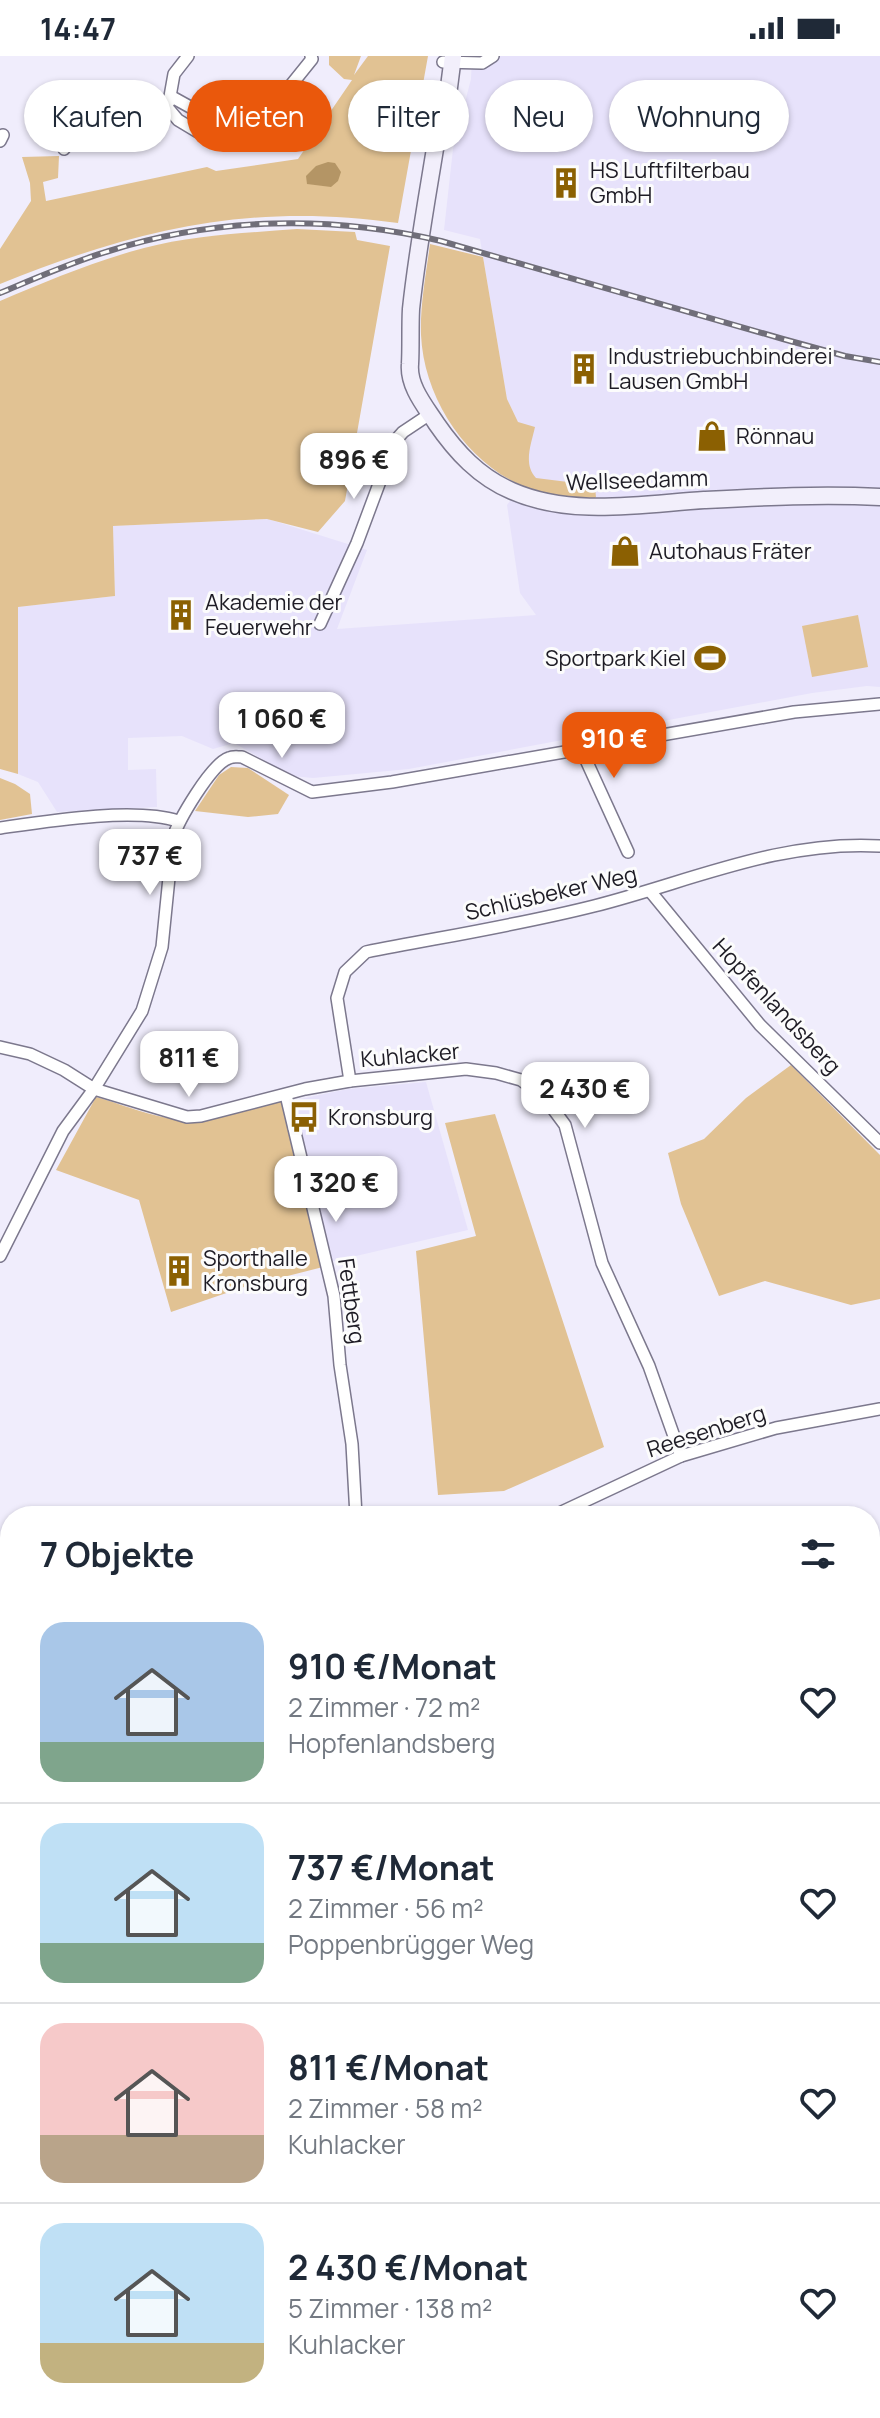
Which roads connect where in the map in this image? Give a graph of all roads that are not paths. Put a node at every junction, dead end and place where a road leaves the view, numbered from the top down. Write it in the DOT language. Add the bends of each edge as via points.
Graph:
graph roads {
  1 [pos="188,56"];
  2 [pos="311,56"];
  3 [pos="493,56"];
  4 [pos="448,60"];
  5 [pos="295,80"];
  6 [pos="171,91"];
  7 [pos="171,106"];
  8 [pos="187,125"];
  9 [pos="428,408"];
  10 [pos="880,497"];
  11 [pos="320,624"];
  12 [pos="880,704"];
  13 [pos="581,749"];
  14 [pos="178,821"];
  15 [pos="0,828"];
  16 [pos="880,846"];
  17 [pos="628,852"];
  18 [pos="650,891"];
  19 [pos="0,1047"];
  20 [pos="350,1081"];
  21 [pos="94,1089"];
  22 [pos="286,1095"];
  23 [pos="880,1143"];
  24 [pos="0,1256"];
  25 [pos="880,1409"];
  26 [pos="681,1456"];
  27 [pos="355,1506"];
  28 [pos="574,1506"];
  1 -- 6 [label="street" via="174,74"];
  2 -- 5 [label="street"];
  3 -- 4 [label="street" via="482,63"];
  4 -- 9 [label="main road, Wellseedamm" via="412,304 412,354"];
  7 -- 8 [label="street"];
  9 -- 10 [label="main road, Wellseedamm" via="450,444 481,474 511,491 552,503"];
  9 -- 11 [label="street" via="395,441"];
  12 -- 13 [label="street"];
  13 -- 14 [label="street" via="312,792 253,761 230,757 219,763"];
  13 -- 17 [label="street"];
  14 -- 15 [label="street" via="150,815"];
  14 -- 21 [label="street" via="162,947 150,989"];
  16 -- 18 [label="street, Schlüsbeker Weg" via="785,852"];
  18 -- 20 [label="street, Schlüsbeker Weg" via="366,952 345,972 337,998"];
  18 -- 23 [label="street, Hopfenlandsberg" via="760,1025"];
  19 -- 21 [label="street, Kuhlacker" via="30,1054"];
  20 -- 22 [label="street, Kuhlacker"];
  20 -- 26 [label="street, Kuhlacker" via="466,1069 521,1080 545,1098 565,1125 602,1263 649,1366"];
  21 -- 22 [label="street, Kuhlacker" via="187,1117"];
  21 -- 24 [label="street" via="63,1131"];
  22 -- 27 [label="street, Fettberg" via="334,1296"];
  25 -- 26 [label="street, Reesenberg" via="776,1428"];
  26 -- 28 [label="street, Reesenberg"];
}
